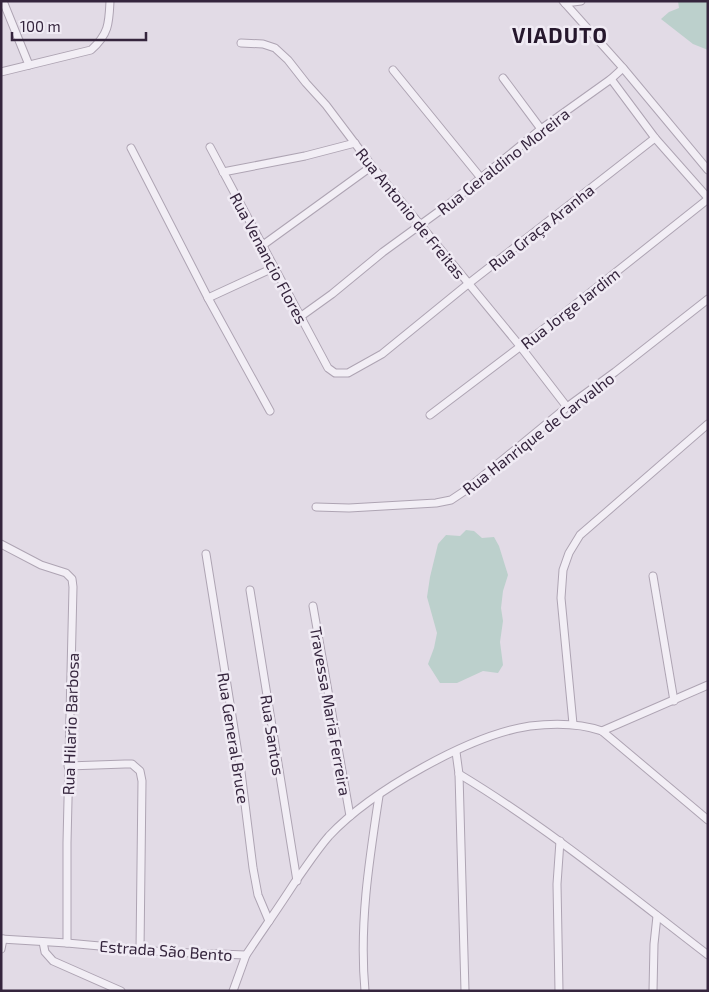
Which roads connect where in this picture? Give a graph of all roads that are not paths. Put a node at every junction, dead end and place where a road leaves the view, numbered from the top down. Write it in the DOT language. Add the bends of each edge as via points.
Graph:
graph roads {
  1 [pos="3,1"];
  2 [pos="110,1"];
  3 [pos="581,1"];
  4 [pos="564,2"];
  5 [pos="241,43"];
  6 [pos="29,65"];
  7 [pos="623,68"];
  8 [pos="393,70"];
  9 [pos="1,72"];
  10 [pos="503,78"];
  11 [pos="611,79"];
  12 [pos="541,129"];
  13 [pos="655,138"];
  14 [pos="355,143"];
  15 [pos="210,147"];
  16 [pos="131,148"];
  17 [pos="372,166"];
  18 [pos="708,170"];
  19 [pos="223,172"];
  20 [pos="481,178"];
  21 [pos="708,199"];
  22 [pos="421,225"];
  23 [pos="263,245"];
  24 [pos="273,268"];
  25 [pos="468,284"];
  26 [pos="208,298"];
  27 [pos="708,299"];
  28 [pos="300,317"];
  29 [pos="520,346"];
  30 [pos="328,368"];
  31 [pos="567,407"];
  32 [pos="270,411"];
  33 [pos="430,415"];
  34 [pos="708,424"];
  35 [pos="316,507"];
  36 [pos="4,546"];
  37 [pos="206,554"];
  38 [pos="653,576"];
  39 [pos="250,590"];
  40 [pos="313,606"];
  41 [pos="708,685"];
  42 [pos="674,701"];
  43 [pos="573,724"];
  44 [pos="602,732"];
  45 [pos="456,752"];
  46 [pos="68,766"];
  47 [pos="459,774"];
  48 [pos="379,796"];
  49 [pos="350,816"];
  50 [pos="708,820"];
  51 [pos="560,841"];
  52 [pos="297,881"];
  53 [pos="657,916"];
  54 [pos="268,922"];
  55 [pos="2,939"];
  56 [pos="43,942"];
  57 [pos="66,943"];
  58 [pos="1,949"];
  59 [pos="140,950"];
  60 [pos="246,955"];
  61 [pos="708,955"];
  62 [pos="121,991"];
  63 [pos="232,991"];
  64 [pos="365,991"];
  65 [pos="465,991"];
  66 [pos="559,991"];
  67 [pos="653,991"];
  1 -- 6 [label="street"];
  2 -- 6 [label="street" via="105,35 91,50"];
  3 -- 4 [label="street"];
  4 -- 7 [label="street"];
  5 -- 14 [label="street, Rua Antonio de Freitas" via="275,48"];
  6 -- 9 [label="street"];
  7 -- 11 [label="street, Rua Geraldino Moreira"];
  7 -- 18 [label="street"];
  8 -- 20 [label="street"];
  10 -- 12 [label="street"];
  11 -- 12 [label="street, Rua Geraldino Moreira"];
  11 -- 13 [label="street"];
  12 -- 20 [label="street, Rua Geraldino Moreira"];
  13 -- 21 [label="street"];
  13 -- 25 [label="street, Rua Graça Aranha"];
  14 -- 17 [label="street, Rua Antonio de Freitas"];
  14 -- 19 [label="street"];
  15 -- 19 [label="street, Rua Venancio Flores"];
  16 -- 26 [label="street"];
  17 -- 22 [label="street, Rua Antonio de Freitas"];
  17 -- 23 [label="street"];
  19 -- 23 [label="street, Rua Venancio Flores"];
  20 -- 22 [label="street, Rua Geraldino Moreira"];
  21 -- 29 [label="street, Rua Jorge Jardim"];
  22 -- 25 [label="street, Rua Antonio de Freitas"];
  22 -- 28 [label="street, Rua Geraldino Moreira"];
  23 -- 24 [label="street, Rua Venancio Flores"];
  24 -- 26 [label="street"];
  24 -- 28 [label="street, Rua Venancio Flores"];
  25 -- 29 [label="street, Rua Antonio de Freitas"];
  25 -- 30 [label="street, Rua Graça Aranha" via="382,354 348,372 335,373"];
  26 -- 32 [label="street"];
  27 -- 31 [label="street, Rua Hanrique de Carvalho"];
  28 -- 30 [label="street, Rua Venancio Flores"];
  29 -- 31 [label="street, Rua Antonio de Freitas"];
  29 -- 33 [label="street, Rua Jorge Jardim"];
  31 -- 35 [label="street, Rua Hanrique de Carvalho" via="450,500 365,507"];
  34 -- 43 [label="street" via="580,535 568,553 561,598"];
  36 -- 46 [label="street, Rua Hilario Barbosa" via="66,573 72,579"];
  37 -- 54 [label="street, Rua General Bruce" via="253,868"];
  38 -- 42 [label="street"];
  39 -- 52 [label="street, Rua Santos"];
  40 -- 49 [label="street, Travessa Maria Ferreira"];
  41 -- 42 [label="street"];
  42 -- 44 [label="street"];
  43 -- 44 [label="street, Estrada São Bento"];
  43 -- 45 [label="street, Estrada São Bento" via="529,726 486,738"];
  44 -- 50 [label="street"];
  45 -- 47 [label="street"];
  45 -- 48 [label="street, Estrada São Bento" via="408,775"];
  46 -- 57 [label="street, Rua Hilario Barbosa"];
  46 -- 59 [label="street" via="125,764 136,766 140,771"];
  47 -- 51 [label="street"];
  47 -- 65 [label="street"];
  48 -- 49 [label="street, Estrada São Bento"];
  48 -- 64 [label="street" via="365,890"];
  49 -- 52 [label="street, Estrada São Bento" via="313,856"];
  51 -- 53 [label="street"];
  51 -- 66 [label="street" via="557,884"];
  52 -- 54 [label="street, Estrada São Bento"];
  53 -- 61 [label="street"];
  53 -- 67 [label="street"];
  54 -- 60 [label="street, Estrada São Bento"];
  55 -- 56 [label="street, Estrada São Bento"];
  55 -- 58 [label="street"];
  56 -- 57 [label="street, Estrada São Bento"];
  56 -- 62 [label="street" via="52,961"];
  57 -- 59 [label="street, Estrada São Bento"];
  59 -- 60 [label="street, Estrada São Bento"];
  60 -- 63 [label="street"];
}
